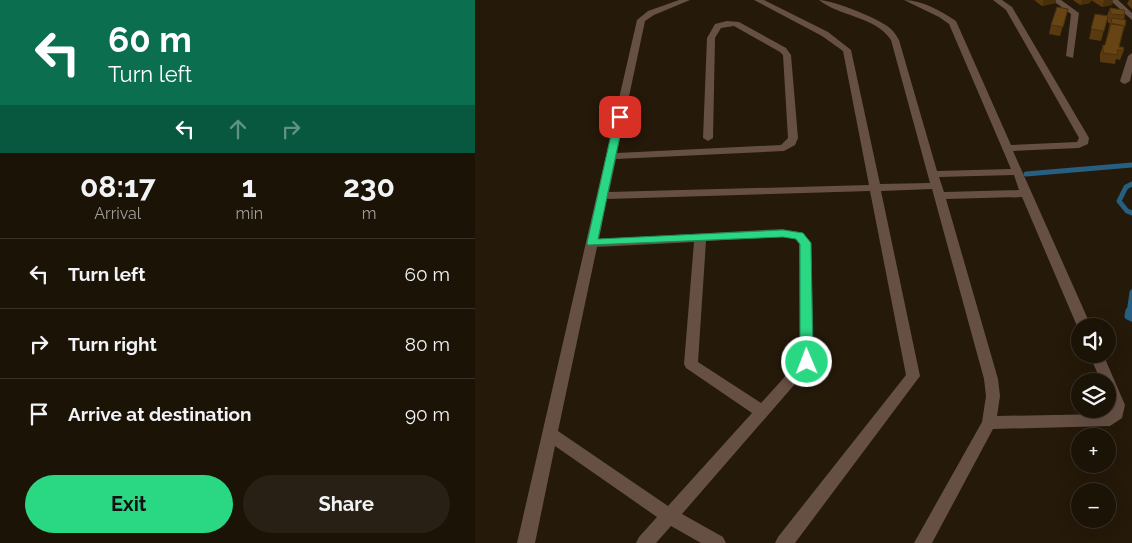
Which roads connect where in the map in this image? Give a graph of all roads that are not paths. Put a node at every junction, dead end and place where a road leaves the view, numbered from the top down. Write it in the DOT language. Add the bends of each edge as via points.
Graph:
graph roads {
  1 [pos="686,0"];
  2 [pos="758,0"];
  3 [pos="823,0"];
  4 [pos="908,0"];
  5 [pos="997,0"];
  6 [pos="1056,0"];
  7 [pos="1113,0"];
  8 [pos="1132,18"];
  9 [pos="1070,56"];
  10 [pos="1132,56"];
  11 [pos="1125,81"];
  12 [pos="708,138"];
  13 [pos="1007,148"];
  14 [pos="611,156"];
  15 [pos="1017,172"];
  16 [pos="933,174"];
  17 [pos="874,188"];
  18 [pos="938,191"];
  19 [pos="1026,193"];
  20 [pos="603,196"];
  21 [pos="700,238"];
  22 [pos="592,243"];
  23 [pos="1081,318"];
  24 [pos="1100,363"];
  25 [pos="763,412"];
  26 [pos="989,423"];
  27 [pos="550,434"];
  28 [pos="669,516"];
  29 [pos="526,543"];
  30 [pos="645,543"];
  31 [pos="717,543"];
  32 [pos="784,543"];
  33 [pos="923,543"];
  1 -- 14 [label="street" via="651,12 641,20"];
  2 -- 17 [label="street" via="825,34 847,50"];
  3 -- 16 [label="street" via="889,31 895,40"];
  4 -- 13 [label="street" via="953,23"];
  5 -- 13 [label="street" via="1009,9 1084,138 1079,145"];
  6 -- 9 [label="street" via="1075,13"];
  7 -- 8 [label="street"];
  10 -- 11 [label="street"];
  12 -- 14 [label="street" via="711,38 718,26 736,24 787,55 791,143 784,148"];
  13 -- 15 [label="street"];
  14 -- 20 [label="street"];
  15 -- 16 [label="street"];
  15 -- 19 [label="street"];
  16 -- 18 [label="street"];
  17 -- 18 [label="street"];
  17 -- 20 [label="street"];
  17 -- 32 [label="street" via="913,376"];
  18 -- 19 [label="street"];
  18 -- 26 [label="street" via="991,379 993,396"];
  19 -- 23 [label="street"];
  20 -- 22 [label="street"];
  21 -- 22 [label="street"];
  21 -- 25 [label="street" via="691,364"];
  21 -- 25 [label="street" via="783,234 799,236 805,243 807,362"];
  22 -- 27 [label="street"];
  24 -- 26 [label="street" via="1118,405 1117,414 1110,420"];
  25 -- 28 [label="street"];
  26 -- 33 [label="street"];
  27 -- 28 [label="street"];
  27 -- 29 [label="street"];
  28 -- 30 [label="street"];
  28 -- 31 [label="street"];
}
